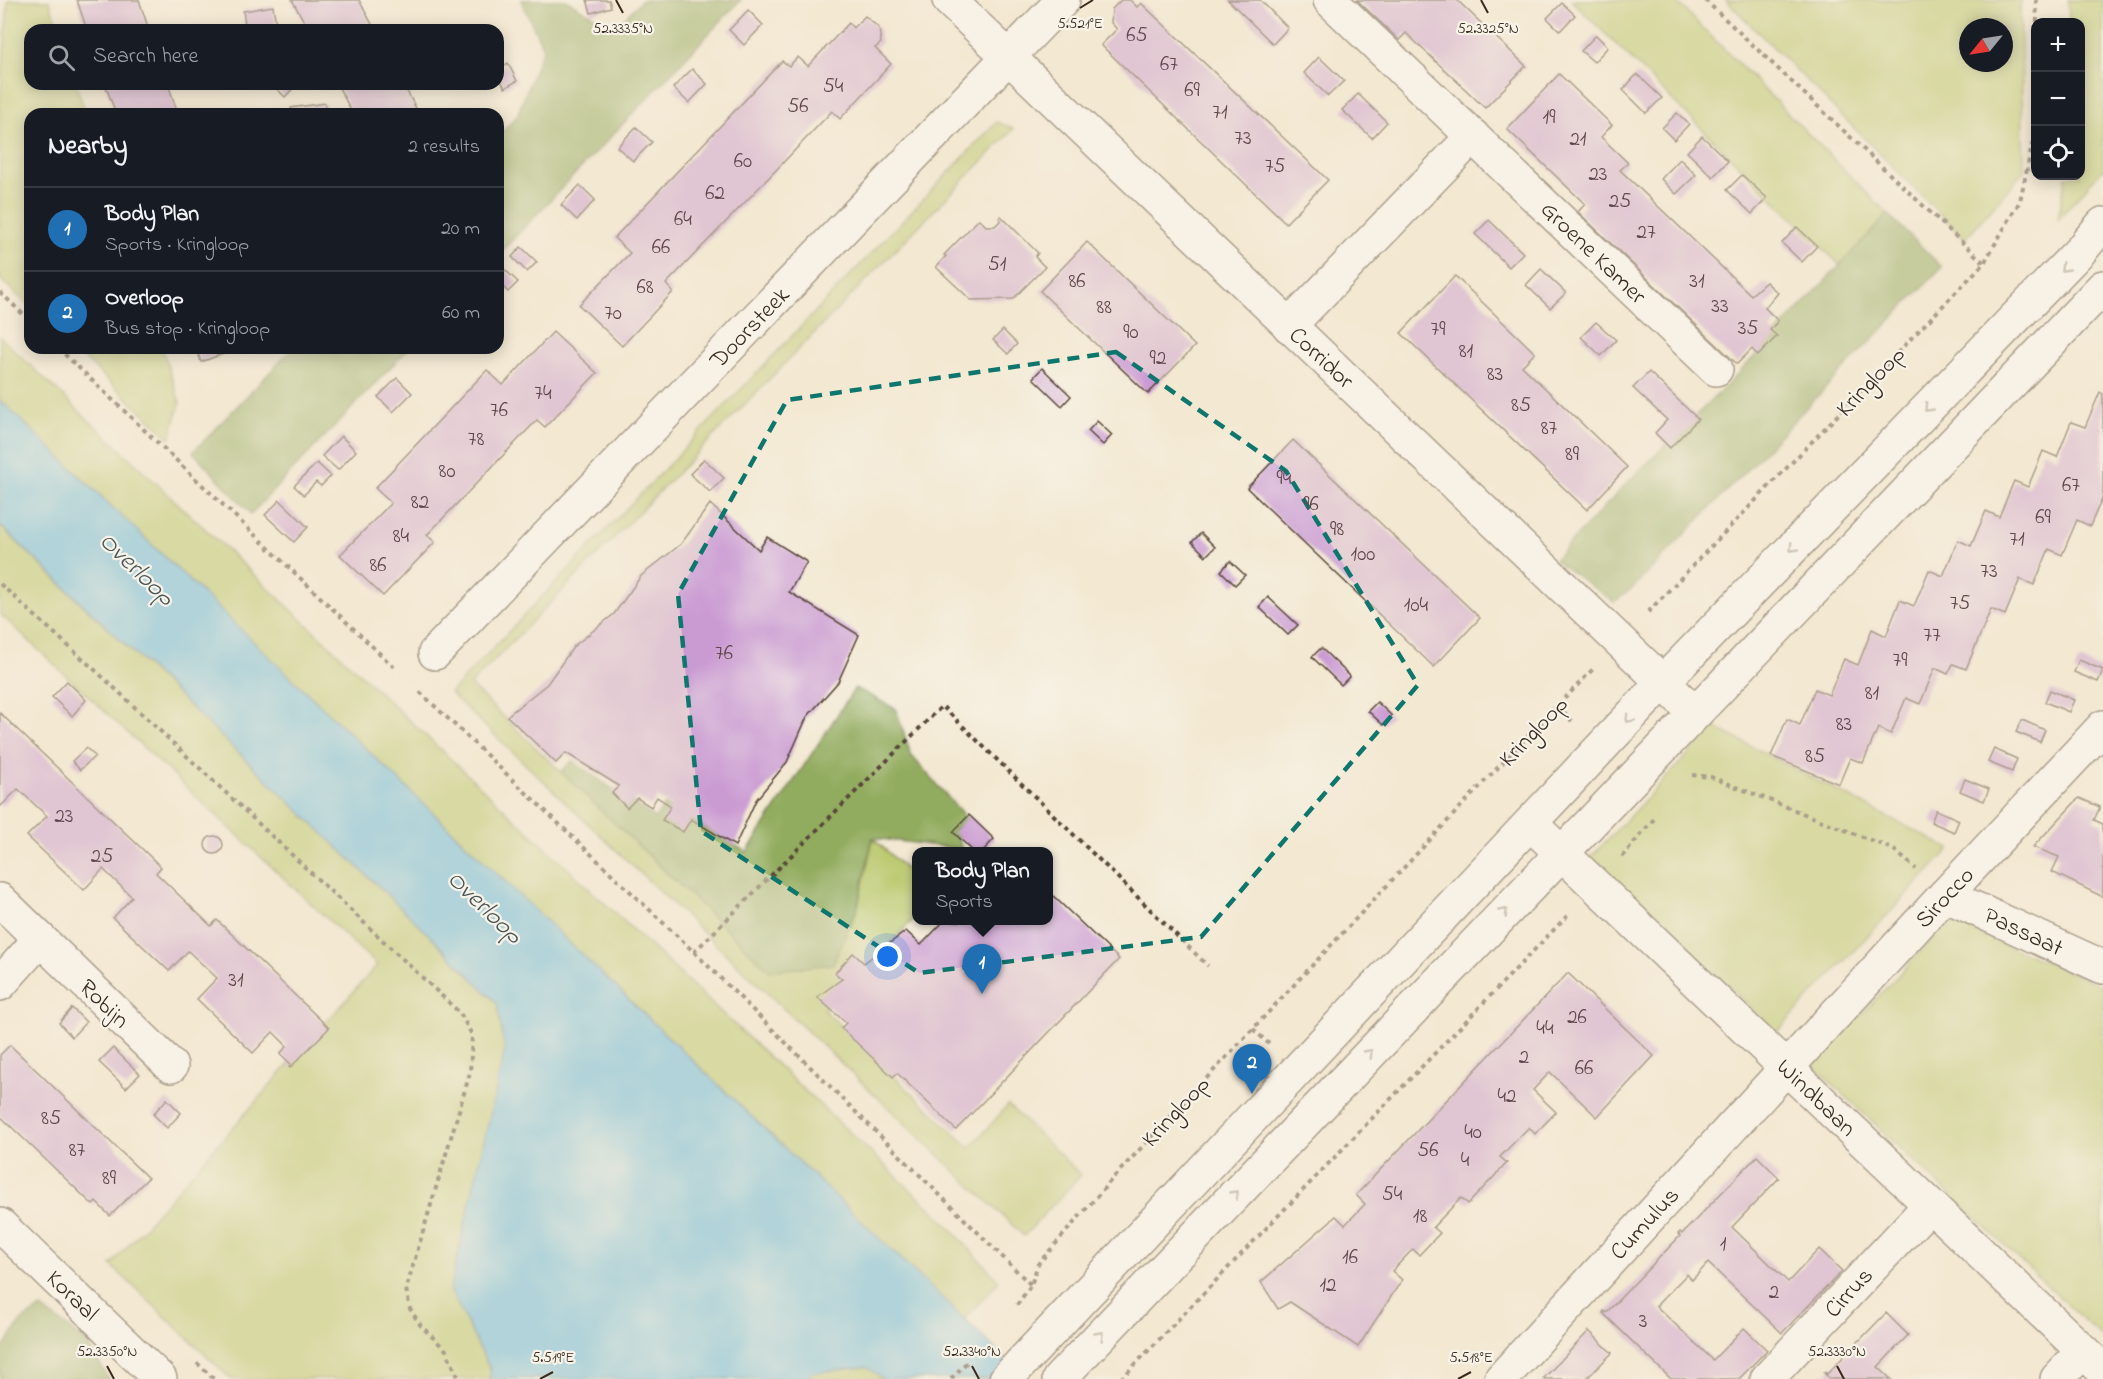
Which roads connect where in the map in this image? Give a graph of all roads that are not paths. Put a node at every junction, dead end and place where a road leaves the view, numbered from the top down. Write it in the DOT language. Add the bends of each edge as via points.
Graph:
graph roads {
  1 [pos="949,0"];
  2 [pos="1063,0"];
  3 [pos="1330,0"];
  4 [pos="1009,58"];
  5 [pos="1473,136"];
  6 [pos="2103,224"];
  7 [pos="2103,287"];
  8 [pos="1289,326"];
  9 [pos="1716,369"];
  10 [pos="435,653"];
  11 [pos="1663,682"];
  12 [pos="1695,713"];
  13 [pos="2103,727"];
  14 [pos="1531,824"];
  15 [pos="1561,852"];
  16 [pos="1946,895"];
  17 [pos="0,900"];
  18 [pos="40,939"];
  19 [pos="2103,967"];
  20 [pos="0,984"];
  21 [pos="171,1066"];
  22 [pos="1786,1068"];
  23 [pos="1930,1205"];
  24 [pos="0,1225"];
  25 [pos="2093,1361"];
  26 [pos="147,1374"];
  27 [pos="1059,1378"];
  28 [pos="1006,1379"];
  29 [pos="1501,1379"];
  30 [pos="1767,1379"];
  31 [pos="2056,1379"];
  1 -- 4 [label="street, Corridor"];
  2 -- 4 [label="street, Doorsteek"];
  3 -- 5 [label="street, Groene Kamer"];
  4 -- 8 [label="street, Corridor"];
  4 -- 10 [label="street, Doorsteek"];
  5 -- 8 [label="street"];
  5 -- 9 [label="street, Groene Kamer"];
  6 -- 11 [label="street, one-way"];
  7 -- 12 [label="street"];
  8 -- 11 [label="street, Corridor"];
  11 -- 12 [label="street, Corridor"];
  11 -- 14 [label="street, one-way"];
  12 -- 15 [label="street"];
  13 -- 16 [label="street, Sirocco"];
  14 -- 15 [label="street, Windbaan"];
  14 -- 28 [label="street"];
  15 -- 22 [label="street, Windbaan"];
  27 -- 15 [label="street, one-way"];
  16 -- 19 [label="street, Passaat"];
  16 -- 22 [label="street, Sirocco"];
  17 -- 18 [label="street, Robijn"];
  18 -- 20 [label="street"];
  18 -- 21 [label="street, Robijn"];
  22 -- 23 [label="street, Windbaan"];
  22 -- 29 [label="street, Cumulus"];
  23 -- 25 [label="street, Windbaan"];
  23 -- 30 [label="street, Cirrus"];
  24 -- 26 [label="street, Koraal"];
  25 -- 31 [label="street"];
}
